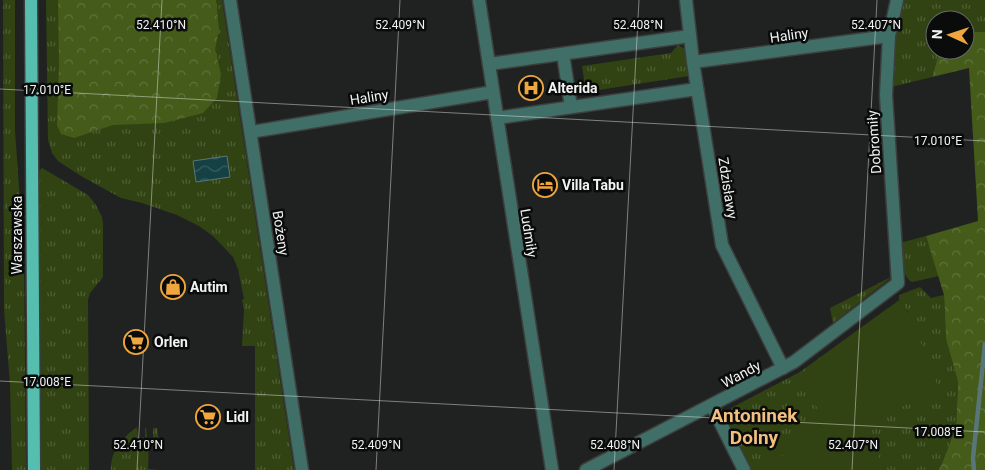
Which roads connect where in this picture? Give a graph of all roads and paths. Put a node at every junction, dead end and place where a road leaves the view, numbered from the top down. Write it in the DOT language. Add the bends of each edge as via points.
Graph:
graph roads {
  1 [pos="31,0"];
  2 [pos="230,0"];
  3 [pos="479,0"];
  4 [pos="686,0"];
  5 [pos="897,0"];
  6 [pos="690,36"];
  7 [pos="889,36"];
  8 [pos="563,54"];
  9 [pos="693,62"];
  10 [pos="489,64"];
  11 [pos="697,88"];
  12 [pos="493,92"];
  13 [pos="571,107"];
  14 [pos="497,118"];
  15 [pos="251,132"];
  16 [pos="898,283"];
  17 [pos="783,368"];
  18 [pos="712,406"];
  19 [pos="34,470"];
  20 [pos="302,470"];
  21 [pos="552,470"];
  22 [pos="586,470"];
  23 [pos="744,470"];
  1 -- 19 [label="main road, Warszawska"];
  2 -- 15 [label="street, Bożeny"];
  3 -- 10 [label="street, Ludmiły"];
  4 -- 6 [label="street, Zdzisławy"];
  5 -- 7 [label="street, Dobromiły"];
  6 -- 8 [label="street"];
  6 -- 9 [label="street, Zdzisławy"];
  7 -- 9 [label="street, Haliny"];
  7 -- 16 [label="street, Dobromiły" via="886,95"];
  8 -- 10 [label="street"];
  8 -- 13 [label="street"];
  9 -- 11 [label="street, Zdzisławy"];
  10 -- 12 [label="street, Ludmiły"];
  11 -- 13 [label="street"];
  11 -- 17 [label="street, Zdzisławy" via="722,245"];
  12 -- 14 [label="street, Ludmiły"];
  12 -- 15 [label="street, Haliny"];
  13 -- 14 [label="street"];
  14 -- 21 [label="street, Ludmiły"];
  15 -- 20 [label="street, Bożeny"];
  16 -- 17 [label="street, Wandy"];
  17 -- 18 [label="street, Wandy"];
  18 -- 22 [label="street, Wandy"];
  18 -- 23 [label="street"];
}
